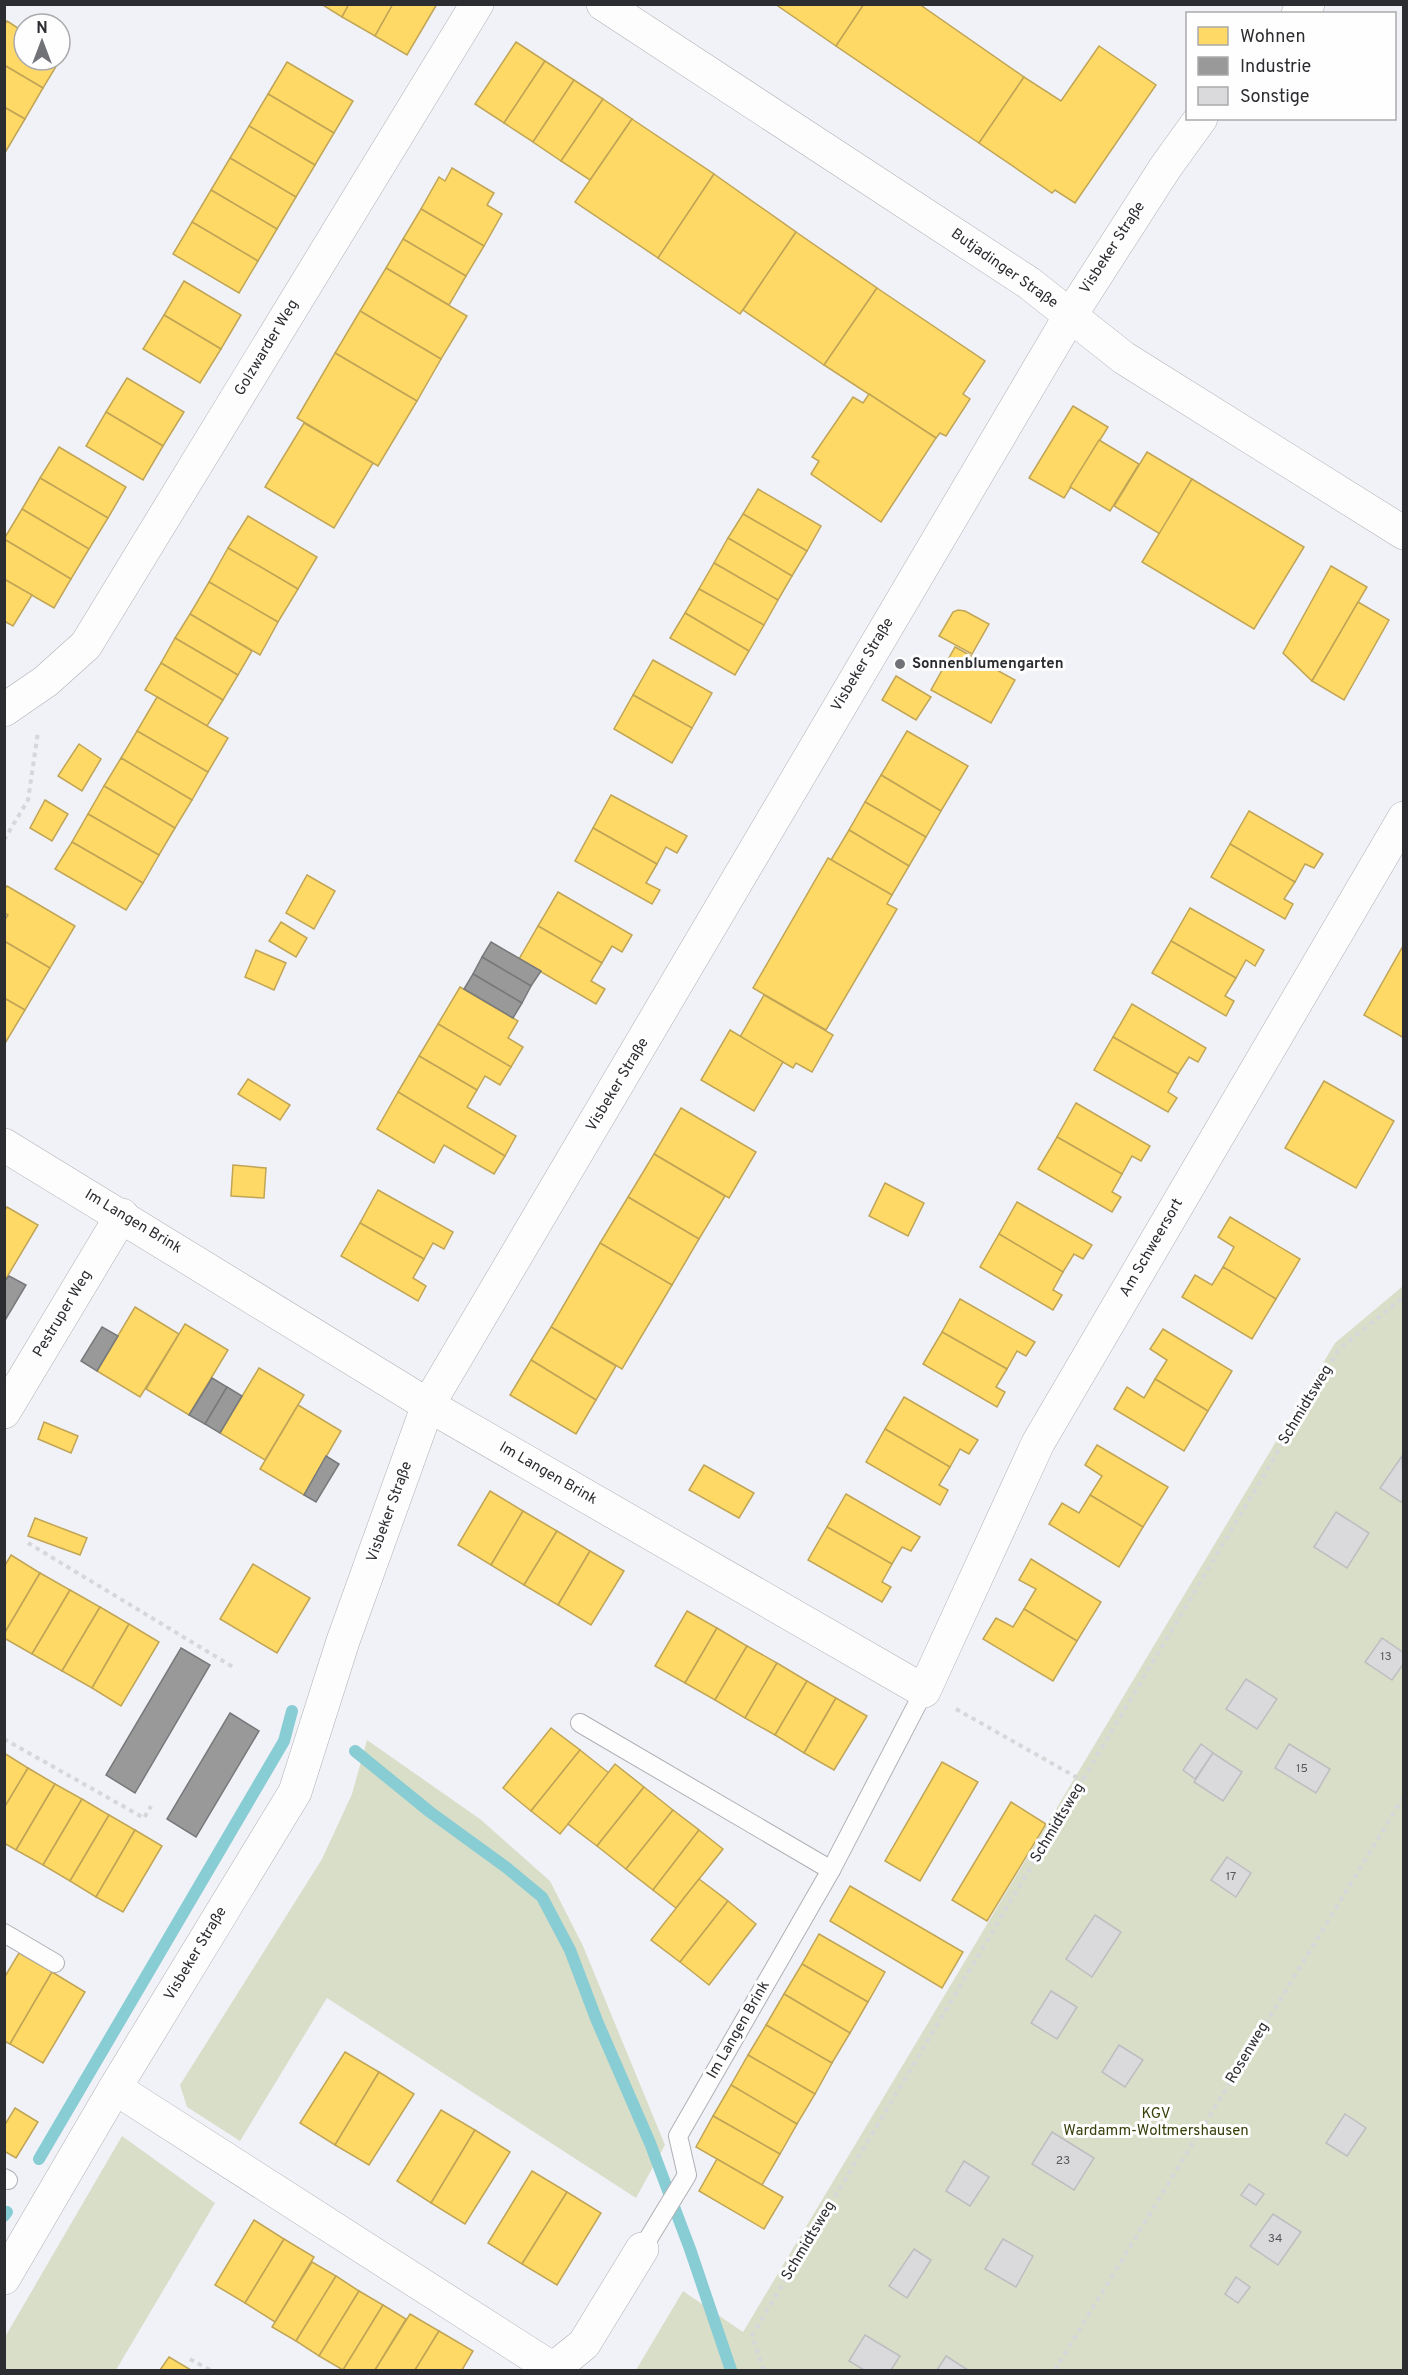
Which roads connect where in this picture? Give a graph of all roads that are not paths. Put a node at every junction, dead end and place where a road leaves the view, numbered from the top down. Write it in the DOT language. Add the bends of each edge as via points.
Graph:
graph roads {
  1 [pos="477,4"];
  2 [pos="603,4"];
  3 [pos="1200,120"];
  4 [pos="1070,316"];
  5 [pos="1404,533"];
  6 [pos="4,710"];
  7 [pos="1404,818"];
  8 [pos="4,1144"];
  9 [pos="122,1215"];
  10 [pos="428,1405"];
  11 [pos="4,1412"];
  12 [pos="924,1690"];
  13 [pos="579,1723"];
  14 [pos="831,1870"];
  15 [pos="4,1933"];
  16 [pos="55,1964"];
  17 [pos="115,2088"];
  18 [pos="642,2249"];
  19 [pos="4,2278"];
  20 [pos="553,2370"];
  1 -- 6 [label="street, Golzwarder Weg" via="86,645 46,681"];
  2 -- 4 [label="street, Butjadinger Straße" via="1029,283"];
  3 -- 4 [label="street, Visbeker Straße"];
  4 -- 5 [label="street, Butjadinger Straße" via="1124,358"];
  4 -- 10 [label="street, Visbeker Straße"];
  7 -- 12 [label="street, Am Schweersort" via="1038,1443"];
  8 -- 9 [label="street, Im Langen Brink"];
  9 -- 10 [label="street, Im Langen Brink"];
  9 -- 11 [label="street, Pestruper Weg"];
  10 -- 12 [label="street, Im Langen Brink"];
  10 -- 17 [label="street, Visbeker Straße" via="343,1641 295,1792"];
  12 -- 14 [label="lane, Im Langen Brink"];
  13 -- 14 [label="lane"];
  14 -- 18 [label="lane, Im Langen Brink" via="678,2136 687,2175"];
  15 -- 16 [label="lane"];
  17 -- 19 [label="street, Visbeker Straße"];
  17 -- 20 [label="street"];
  18 -- 20 [label="street" via="585,2344"];
}
